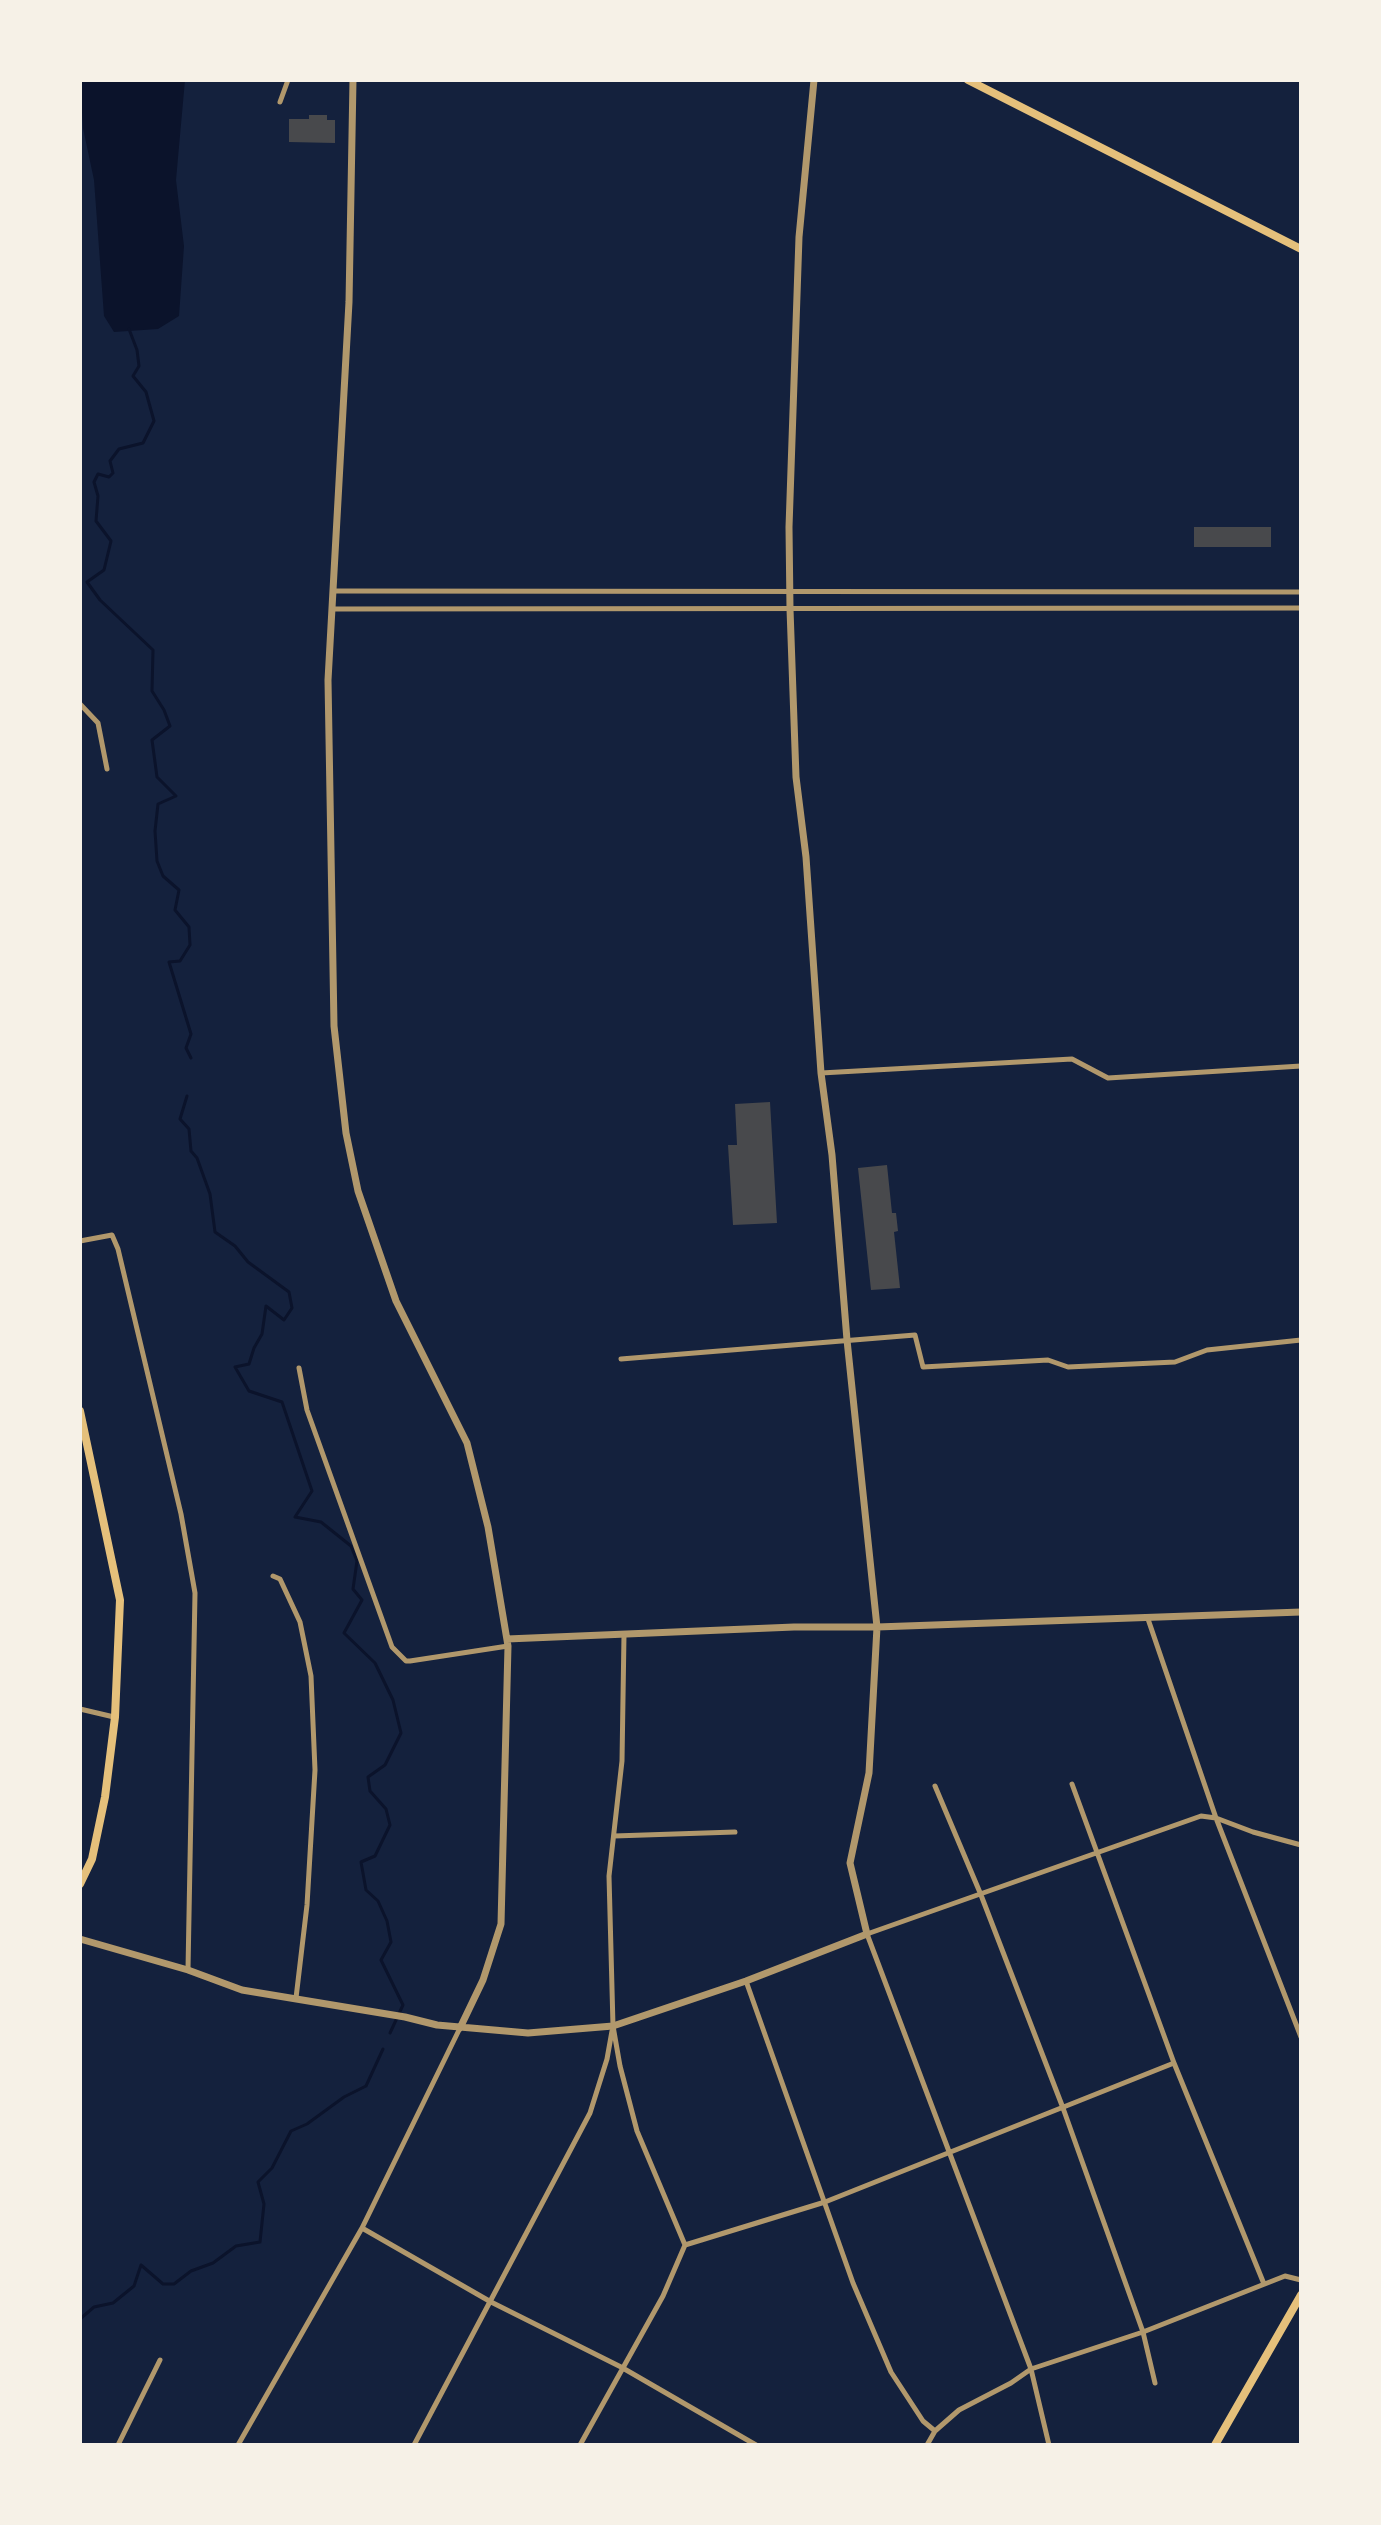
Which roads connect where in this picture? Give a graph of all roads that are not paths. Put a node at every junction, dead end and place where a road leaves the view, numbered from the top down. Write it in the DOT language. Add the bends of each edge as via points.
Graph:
graph roads {
  1 [pos="288,80"];
  2 [pos="353,80"];
  3 [pos="814,80"];
  4 [pos="968,80"];
  5 [pos="280,102"];
  6 [pos="1301,249"];
  7 [pos="333,591"];
  8 [pos="790,591"];
  9 [pos="1301,592"];
  10 [pos="1301,608"];
  11 [pos="332,609"];
  12 [pos="790,609"];
  13 [pos="80,704"];
  14 [pos="107,769"];
  15 [pos="1301,1066"];
  16 [pos="821,1073"];
  17 [pos="80,1241"];
  18 [pos="847,1340"];
  19 [pos="1301,1340"];
  20 [pos="621,1359"];
  21 [pos="299,1368"];
  22 [pos="80,1411"];
  23 [pos="273,1576"];
  24 [pos="1301,1612"];
  25 [pos="1148,1619"];
  26 [pos="877,1627"];
  27 [pos="624,1635"];
  28 [pos="508,1643"];
  29 [pos="80,1709"];
  30 [pos="115,1717"];
  31 [pos="1072,1784"];
  32 [pos="935,1786"];
  33 [pos="1216,1818"];
  34 [pos="735,1832"];
  35 [pos="614,1836"];
  36 [pos="1301,1845"];
  37 [pos="1097,1853"];
  38 [pos="80,1884"];
  39 [pos="981,1895"];
  40 [pos="867,1934"];
  41 [pos="80,1939"];
  42 [pos="188,1970"];
  43 [pos="746,1981"];
  44 [pos="296,1998"];
  45 [pos="613,2026"];
  46 [pos="460,2028"];
  47 [pos="1301,2037"];
  48 [pos="1174,2063"];
  49 [pos="1063,2108"];
  50 [pos="949,2151"];
  51 [pos="825,2202"];
  52 [pos="362,2228"];
  53 [pos="685,2245"];
  54 [pos="1301,2280"];
  55 [pos="1264,2284"];
  56 [pos="1301,2295"];
  57 [pos="491,2302"];
  58 [pos="1143,2332"];
  59 [pos="160,2360"];
  60 [pos="621,2367"];
  61 [pos="1031,2369"];
  62 [pos="1155,2383"];
  63 [pos="935,2431"];
  64 [pos="752,2444"];
  65 [pos="118,2445"];
  66 [pos="238,2445"];
  67 [pos="414,2445"];
  68 [pos="580,2445"];
  69 [pos="927,2445"];
  70 [pos="1049,2445"];
  71 [pos="1215,2445"];
  1 -- 5 [label="street"];
  2 -- 7 [label="street" via="349,302"];
  3 -- 8 [label="street" via="799,237"];
  4 -- 6 [label="main road"];
  7 -- 8 [label="street"];
  7 -- 11 [label="street"];
  8 -- 9 [label="street"];
  8 -- 12 [label="street"];
  10 -- 12 [label="street"];
  11 -- 12 [label="street"];
  11 -- 28 [label="street" via="328,680 334,1026 346,1133 358,1191 396,1301 467,1443"];
  12 -- 16 [label="street" via="796,777"];
  13 -- 14 [label="street" via="98,723"];
  15 -- 16 [label="street" via="1108,1078 1072,1059"];
  16 -- 18 [label="street"];
  17 -- 42 [label="street" via="112,1235 118,1249 195,1593"];
  18 -- 19 [label="street" via="915,1335 923,1367 1048,1360 1068,1367 1175,1362 1207,1350"];
  18 -- 20 [label="street"];
  18 -- 26 [label="street"];
  21 -- 28 [label="street" via="307,1410 392,1647 410,1661"];
  22 -- 30 [label="main road" via="120,1600"];
  23 -- 44 [label="street" via="280,1579 300,1622 311,1676 315,1770"];
  24 -- 25 [label="street"];
  25 -- 26 [label="street"];
  25 -- 33 [label="street"];
  26 -- 27 [label="street"];
  26 -- 40 [label="street" via="869,1773 850,1863"];
  27 -- 28 [label="street"];
  27 -- 35 [label="street" via="622,1761"];
  28 -- 46 [label="street" via="501,1924"];
  29 -- 30 [label="street"];
  30 -- 38 [label="main road" via="96,1843"];
  31 -- 37 [label="street"];
  32 -- 39 [label="street"];
  33 -- 36 [label="street"];
  33 -- 37 [label="street" via="1201,1816"];
  33 -- 47 [label="street"];
  34 -- 35 [label="street"];
  35 -- 45 [label="street" via="609,1876"];
  37 -- 39 [label="street"];
  37 -- 48 [label="street"];
  39 -- 40 [label="street"];
  39 -- 49 [label="street"];
  40 -- 43 [label="street"];
  40 -- 50 [label="street"];
  41 -- 42 [label="street"];
  42 -- 44 [label="street" via="242,1990"];
  43 -- 45 [label="street"];
  43 -- 51 [label="street"];
  44 -- 46 [label="street"];
  45 -- 46 [label="street" via="528,2033"];
  45 -- 53 [label="street" via="637,2131"];
  45 -- 57 [label="street" via="590,2113"];
  46 -- 52 [label="street"];
  48 -- 49 [label="street"];
  48 -- 55 [label="street"];
  49 -- 50 [label="street"];
  49 -- 58 [label="street"];
  50 -- 51 [label="street"];
  50 -- 61 [label="street"];
  51 -- 53 [label="street"];
  51 -- 63 [label="street" via="891,2372"];
  52 -- 57 [label="street"];
  52 -- 66 [label="street"];
  53 -- 60 [label="street" via="663,2296"];
  54 -- 55 [label="street" via="1285,2276"];
  55 -- 58 [label="street"];
  56 -- 71 [label="main road"];
  57 -- 60 [label="street"];
  57 -- 67 [label="street"];
  58 -- 61 [label="street"];
  58 -- 62 [label="street"];
  59 -- 65 [label="street"];
  60 -- 64 [label="street"];
  60 -- 68 [label="street"];
  61 -- 63 [label="street" via="959,2410"];
  61 -- 70 [label="street"];
  63 -- 69 [label="street"];
}
